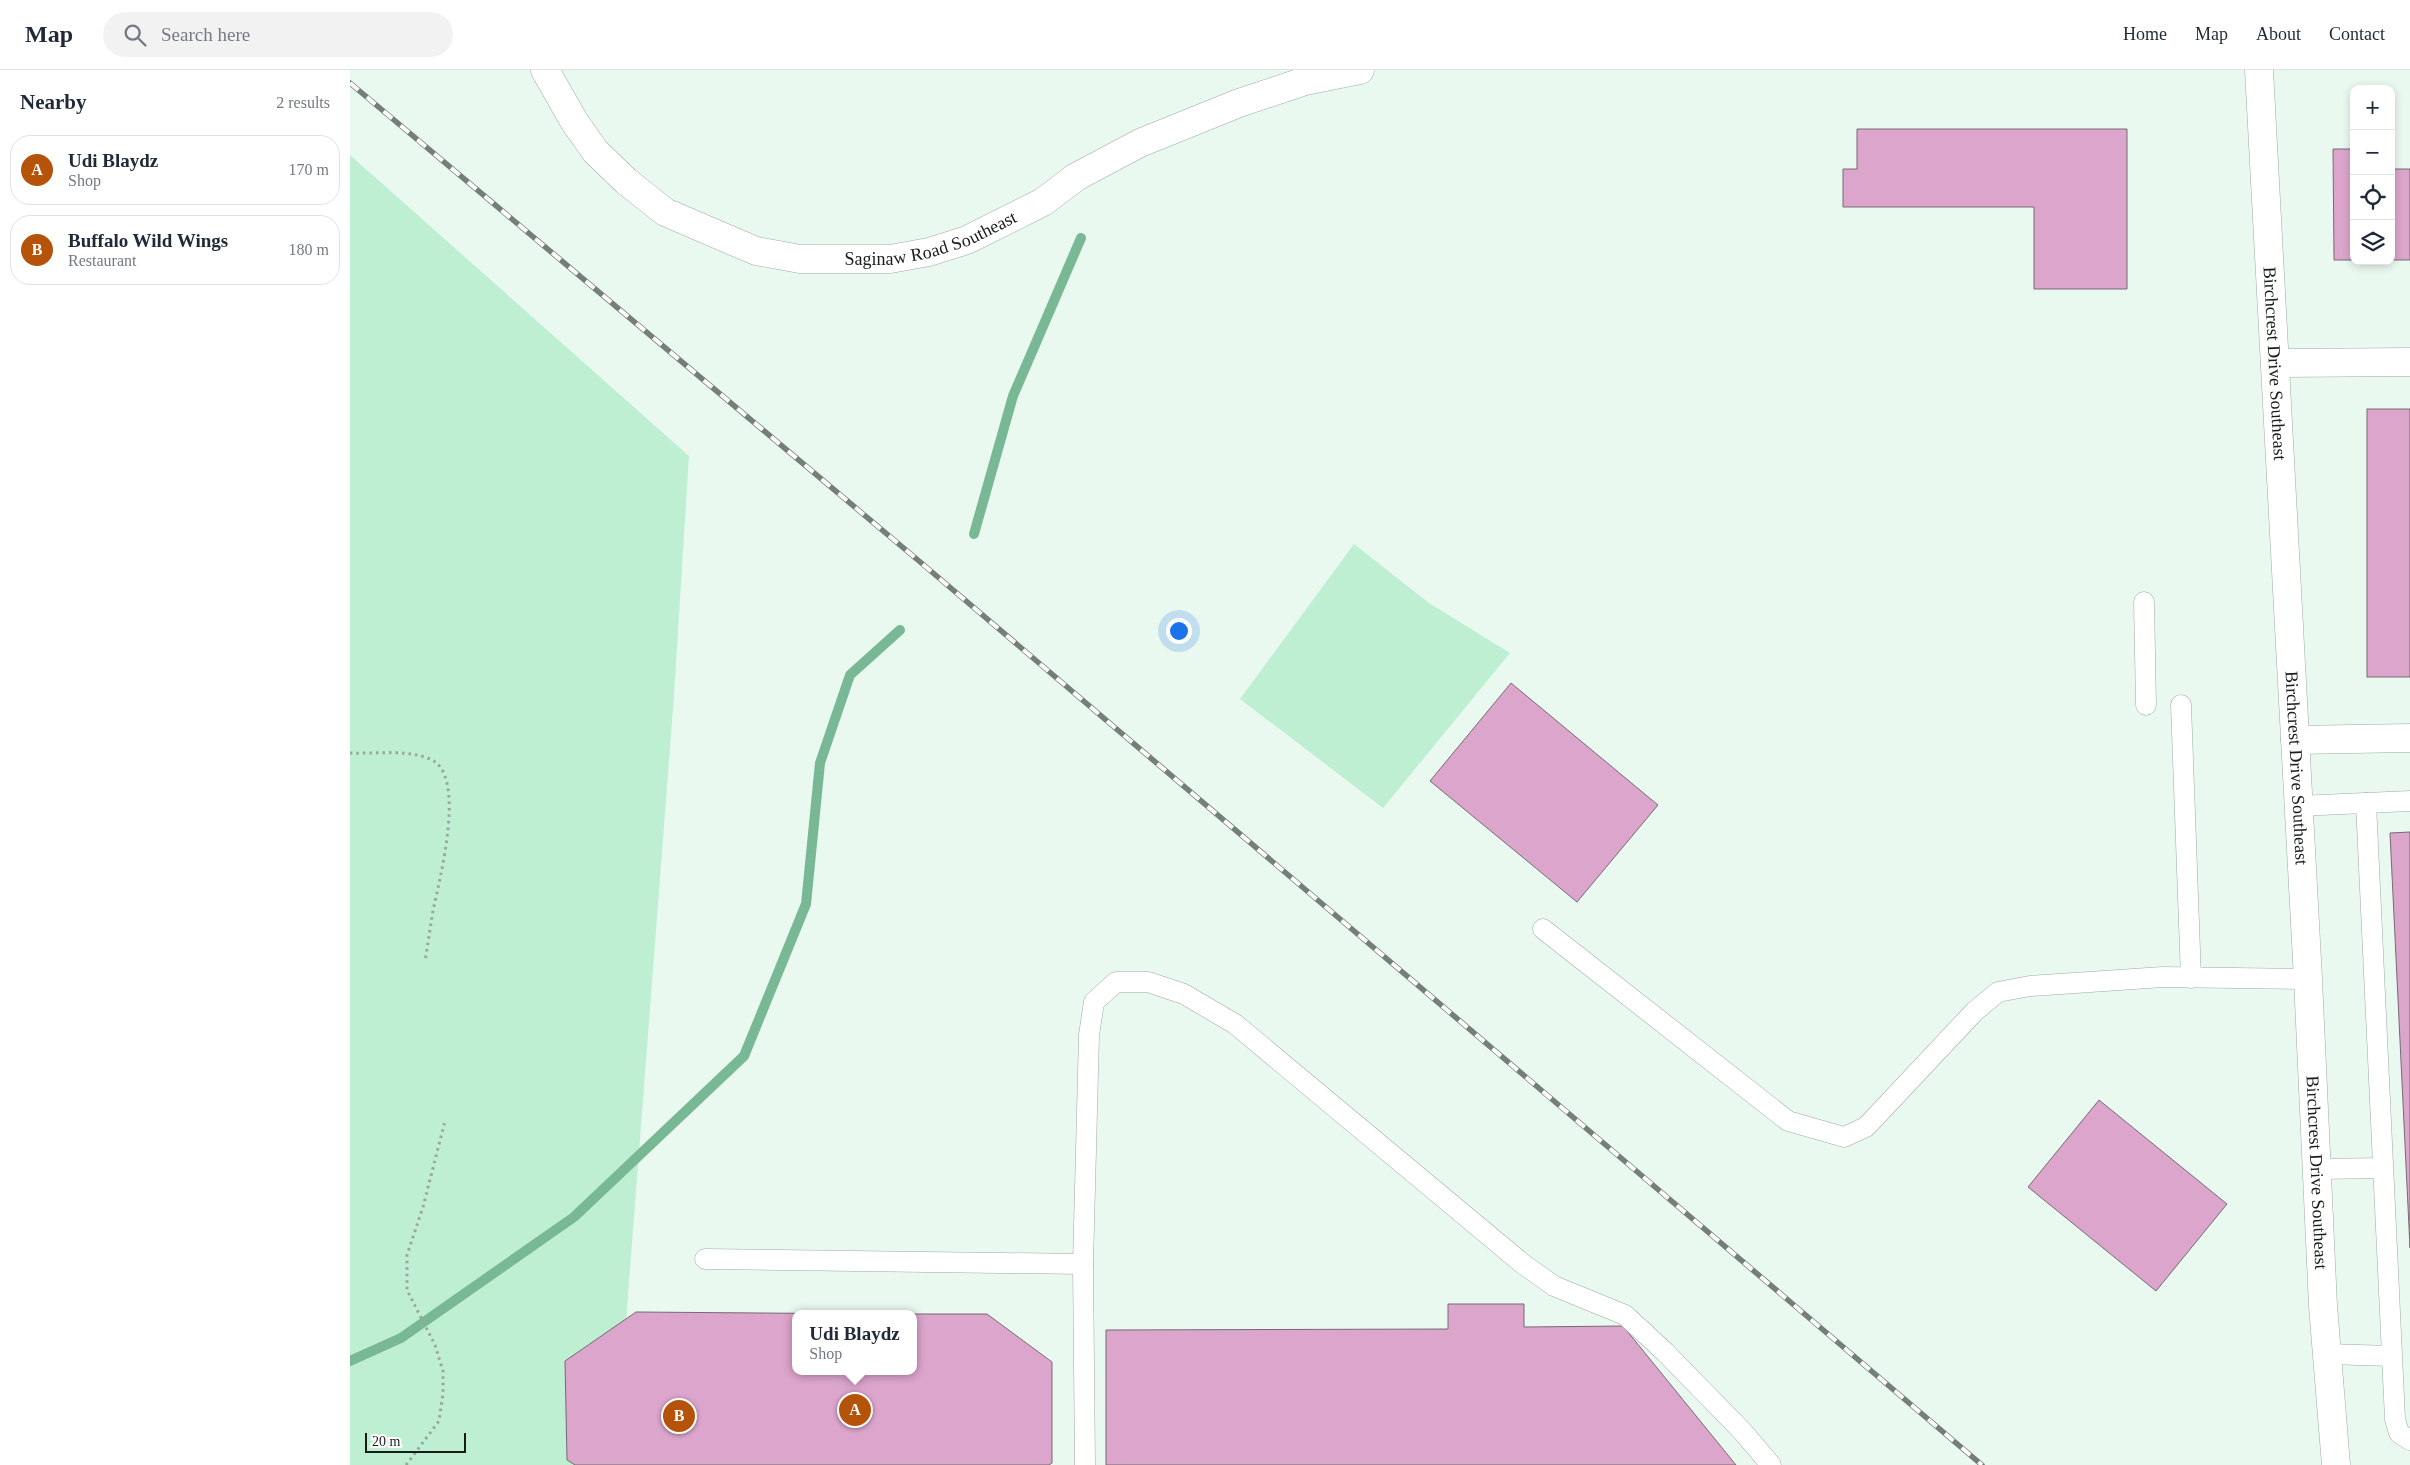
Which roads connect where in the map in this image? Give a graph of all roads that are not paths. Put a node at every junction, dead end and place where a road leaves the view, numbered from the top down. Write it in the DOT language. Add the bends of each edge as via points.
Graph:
graph roads {
  1 [pos="545,70"];
  2 [pos="1360,70"];
  3 [pos="2258,70"];
  4 [pos="2410,362"];
  5 [pos="2275,363"];
  6 [pos="2144,602"];
  7 [pos="2146,705"];
  8 [pos="2181,705"];
  9 [pos="2410,738"];
  10 [pos="2295,740"];
  11 [pos="2410,801"];
  12 [pos="2366,803"];
  13 [pos="2298,806"];
  14 [pos="1543,929"];
  15 [pos="2190,978"];
  16 [pos="2308,979"];
  17 [pos="2382,1168"];
  18 [pos="2317,1170"];
  19 [pos="705,1259"];
  20 [pos="1083,1264"];
  21 [pos="2326,1354"];
  22 [pos="2391,1356"];
  23 [pos="2410,1440"];
  24 [pos="1085,1465"];
  25 [pos="1771,1465"];
  26 [pos="2336,1465"];
  1 -- 2 [label="street, Saginaw Road Southeast" via="574,122 595,151 665,212 756,251 800,259 890,259 929,252 967,240 1042,202 1076,177 1140,144 1239,103 1305,81"];
  3 -- 5 [label="street, Birchcrest Drive Southeast"];
  4 -- 5 [label="street"];
  5 -- 10 [label="street, Birchcrest Drive Southeast"];
  6 -- 7 [label="lane"];
  8 -- 15 [label="lane"];
  9 -- 10 [label="street"];
  10 -- 13 [label="street, Birchcrest Drive Southeast"];
  11 -- 12 [label="lane"];
  12 -- 13 [label="lane"];
  12 -- 17 [label="lane"];
  13 -- 16 [label="street, Birchcrest Drive Southeast"];
  14 -- 15 [label="lane" via="1788,1121 1844,1137 1866,1127 1975,1011 1998,992 2030,986"];
  15 -- 16 [label="lane"];
  16 -- 18 [label="street, Birchcrest Drive Southeast"];
  17 -- 18 [label="lane"];
  17 -- 22 [label="lane"];
  18 -- 21 [label="street, Birchcrest Drive Southeast"];
  19 -- 20 [label="lane"];
  20 -- 24 [label="lane"];
  20 -- 25 [label="lane" via="1089,1035 1094,1002 1116,982 1148,982 1184,994 1235,1024 1515,1258 1554,1286 1625,1315 1743,1432"];
  21 -- 22 [label="lane"];
  21 -- 26 [label="street, Birchcrest Drive Southeast"];
  22 -- 23 [label="lane" via="2395,1419 2399,1433"];
}
